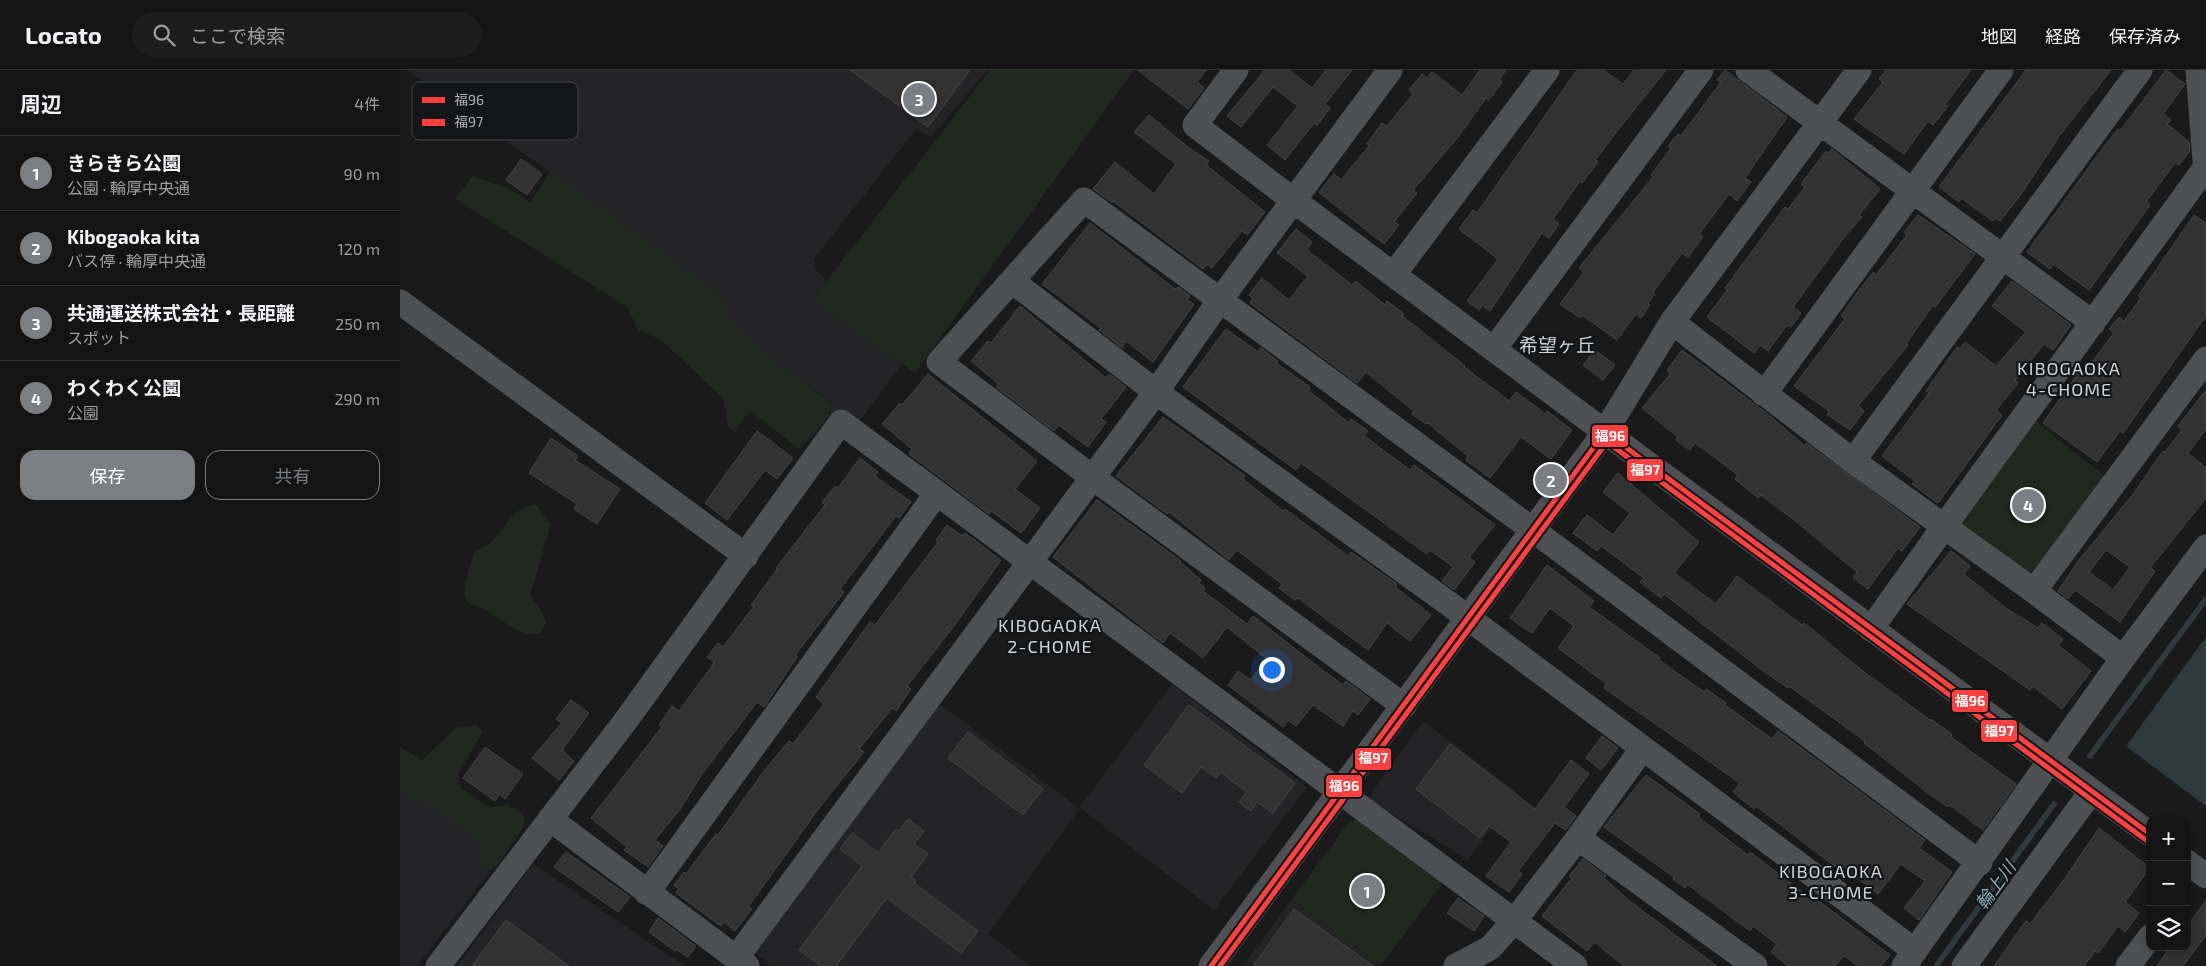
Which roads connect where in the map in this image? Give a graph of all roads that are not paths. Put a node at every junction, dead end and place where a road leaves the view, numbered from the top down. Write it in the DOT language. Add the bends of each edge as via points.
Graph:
graph roads {
  1 [pos="1236,70"];
  2 [pos="1390,70"];
  3 [pos="1546,70"];
  4 [pos="1702,70"];
  5 [pos="1748,70"];
  6 [pos="1859,70"];
  7 [pos="2001,70"];
  8 [pos="2140,70"];
  9 [pos="2198,70"];
  10 [pos="1820,124"];
  11 [pos="2205,171"];
  12 [pos="1912,191"];
  13 [pos="1293,200"];
  14 [pos="2002,258"];
  15 [pos="1394,274"];
  16 [pos="1012,280"];
  17 [pos="1220,300"];
  18 [pos="400,302"];
  19 [pos="1672,322"];
  20 [pos="2093,323"];
  21 [pos="1494,349"];
  22 [pos="2206,359"];
  23 [pos="1156,392"];
  24 [pos="1764,394"];
  25 [pos="1606,432"];
  26 [pos="1853,461"];
  27 [pos="1092,477"];
  28 [pos="937,493"];
  29 [pos="1943,526"];
  30 [pos="1534,530"];
  31 [pos="2206,547"];
  32 [pos="746,556"];
  33 [pos="1029,562"];
  34 [pos="2034,591"];
  35 [pos="1468,619"];
  36 [pos="1871,629"];
  37 [pos="2123,658"];
  38 [pos="1404,706"];
  39 [pos="1642,749"];
  40 [pos="2051,761"];
  41 [pos="2092,792"];
  42 [pos="1340,793"];
  43 [pos="550,819"];
  44 [pos="2146,831"];
  45 [pos="1578,838"];
  46 [pos="1980,863"];
  47 [pos="647,892"];
  48 [pos="1514,920"];
  49 [pos="2146,942"];
  50 [pos="1910,959"];
  51 [pos="742,962"];
  52 [pos="438,966"];
  53 [pos="1211,966"];
  54 [pos="1456,966"];
  55 [pos="1575,966"];
  56 [pos="1755,966"];
  57 [pos="1964,966"];
  58 [pos="2128,966"];
  1 -- 13 [label="street" via="1195,125"];
  2 -- 13 [label="street"];
  3 -- 15 [label="street"];
  4 -- 21 [label="street"];
  5 -- 10 [label="street"];
  6 -- 10 [label="street"];
  7 -- 12 [label="street"];
  8 -- 14 [label="street"];
  9 -- 11 [label="street"];
  10 -- 12 [label="street"];
  10 -- 19 [label="street"];
  11 -- 20 [label="street"];
  12 -- 14 [label="street"];
  12 -- 24 [label="street"];
  13 -- 15 [label="street"];
  13 -- 17 [label="street"];
  14 -- 20 [label="street"];
  14 -- 26 [label="street"];
  15 -- 21 [label="street"];
  16 -- 17 [label="street" via="1084,200"];
  16 -- 23 [label="street"];
  16 -- 27 [label="street" via="939,362"];
  17 -- 23 [label="street"];
  17 -- 30 [label="street"];
  18 -- 32 [label="street"];
  19 -- 24 [label="street"];
  19 -- 25 [label="street"];
  20 -- 29 [label="street"];
  21 -- 25 [label="street"];
  22 -- 34 [label="street"];
  23 -- 27 [label="street"];
  23 -- 35 [label="street"];
  24 -- 26 [label="street"];
  25 -- 30 [label="street"];
  25 -- 36 [label="street"];
  26 -- 29 [label="street"];
  27 -- 33 [label="street"];
  27 -- 38 [label="street"];
  28 -- 32 [label="street" via="841,422"];
  28 -- 33 [label="street"];
  28 -- 47 [label="street"];
  29 -- 34 [label="street"];
  29 -- 36 [label="street"];
  30 -- 35 [label="street"];
  30 -- 46 [label="street"];
  31 -- 37 [label="street"];
  32 -- 43 [label="street"];
  33 -- 42 [label="street"];
  33 -- 51 [label="street"];
  34 -- 37 [label="street"];
  35 -- 38 [label="street"];
  35 -- 39 [label="street"];
  36 -- 40 [label="street"];
  37 -- 40 [label="street"];
  38 -- 42 [label="street"];
  39 -- 45 [label="street"];
  39 -- 50 [label="street"];
  40 -- 41 [label="street"];
  40 -- 46 [label="street"];
  41 -- 44 [label="street"];
  41 -- 57 [label="street"];
  42 -- 48 [label="street"];
  42 -- 53 [label="street"];
  43 -- 47 [label="street"];
  43 -- 52 [label="street"];
  45 -- 48 [label="street"];
  45 -- 56 [label="street"];
  46 -- 50 [label="street"];
  47 -- 51 [label="street"];
  48 -- 54 [label="street" via="1490,948"];
  48 -- 55 [label="street"];
  49 -- 58 [label="street"];
}
